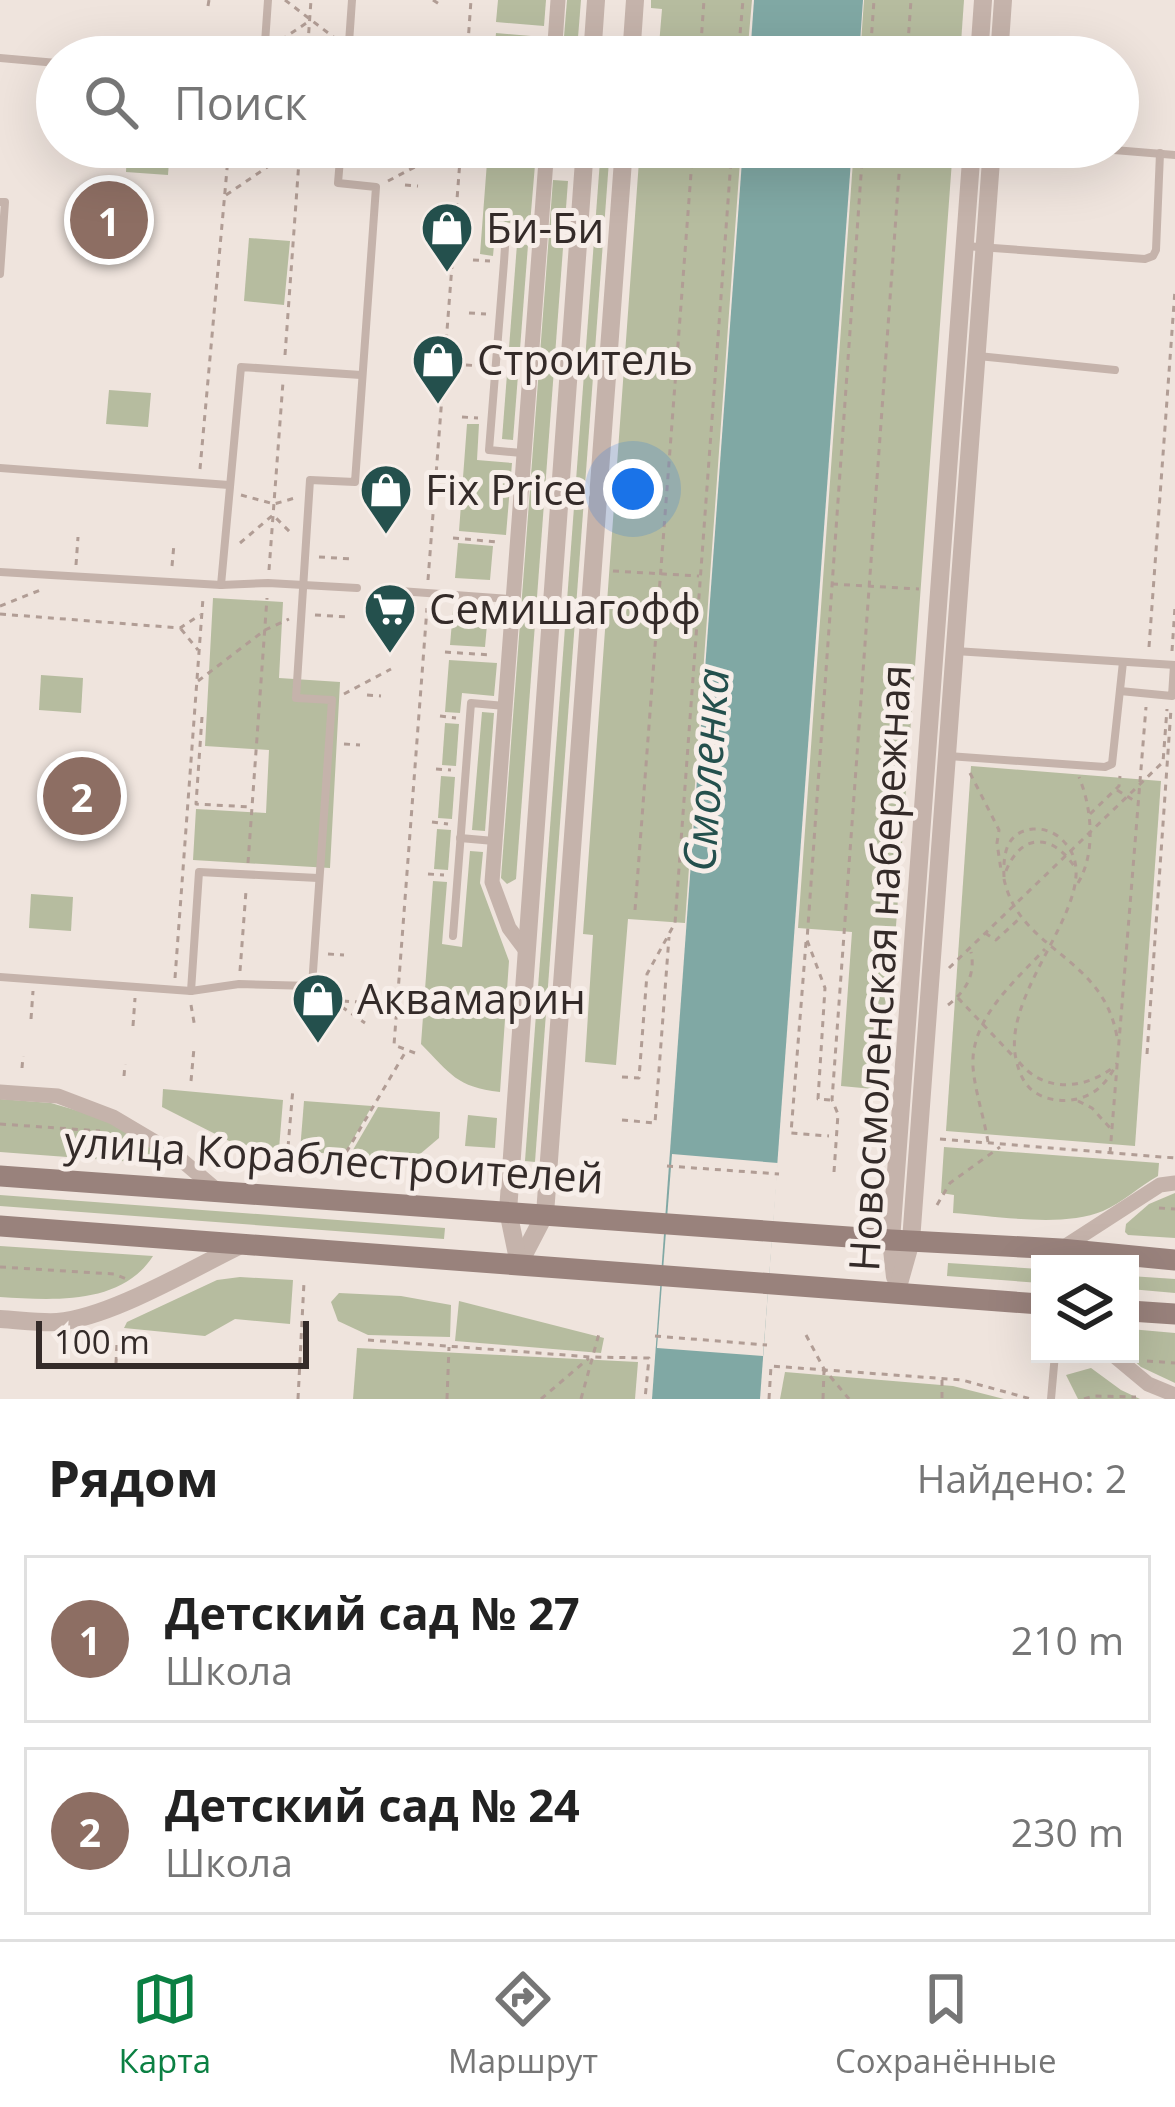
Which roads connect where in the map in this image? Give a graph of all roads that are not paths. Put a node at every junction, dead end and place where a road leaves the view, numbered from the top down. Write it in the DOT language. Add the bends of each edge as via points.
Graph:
graph roads {
  1 [pos="268,0"];
  2 [pos="352,0"];
  3 [pos="558,0"];
  4 [pos="596,0"];
  5 [pos="635,0"];
  6 [pos="983,0"];
  7 [pos="1003,0"];
  8 [pos="265,36"];
  9 [pos="349,36"];
  10 [pos="555,36"];
  11 [pos="593,36"];
  12 [pos="632,36"];
  13 [pos="980,36"];
  14 [pos="1000,36"];
  15 [pos="0,58"];
  16 [pos="36,61"];
  17 [pos="1139,151"];
  18 [pos="1160,153"];
  19 [pos="1175,154"];
  20 [pos="339,168"];
  21 [pos="546,168"];
  22 [pos="583,168"];
  23 [pos="623,168"];
  24 [pos="973,168"];
  25 [pos="988,168"];
  26 [pos="0,202"];
  27 [pos="541,235"];
  28 [pos="975,247"];
  29 [pos="0,274"];
  30 [pos="976,356"];
  31 [pos="1115,370"];
  32 [pos="362,375"];
  33 [pos="523,453"];
  34 [pos="0,468"];
  35 [pos="229,488"];
  36 [pos="0,572"];
  37 [pos="302,584"];
  38 [pos="221,585"];
  39 [pos="357,587"];
  40 [pos="386,590"];
  41 [pos="513,600"];
  42 [pos="945,650"];
  43 [pos="1123,662"];
  44 [pos="1174,663"];
  45 [pos="1120,691"];
  46 [pos="505,706"];
  47 [pos="946,757"];
  48 [pos="460,838"];
  49 [pos="494,841"];
  50 [pos="318,878"];
  51 [pos="453,936"];
  52 [pos="526,952"];
  53 [pos="0,977"];
  54 [pos="191,991"];
  55 [pos="0,1092"];
  56 [pos="0,1176"];
  57 [pos="1175,1183"];
  58 [pos="219,1192"];
  59 [pos="508,1211"];
  60 [pos="545,1214"];
  61 [pos="0,1226"];
  62 [pos="901,1240"];
  63 [pos="244,1244"];
  64 [pos="1061,1249"];
  65 [pos="1175,1261"];
  66 [pos="519,1264"];
  67 [pos="896,1294"];
  68 [pos="1031,1303"];
  69 [pos="1139,1312"];
  70 [pos="1175,1314"];
  71 [pos="0,1319"];
  72 [pos="1054,1363"];
  73 [pos="1123,1363"];
  74 [pos="1175,1395"];
  75 [pos="1052,1396"];
  1 -- 8 [label="lane"];
  2 -- 9 [label="lane"];
  3 -- 10 [label="street"];
  4 -- 11 [label="street"];
  5 -- 12 [label="street"];
  6 -- 13 [label="street"];
  7 -- 14 [label="street"];
  15 -- 16 [label="lane"];
  17 -- 18 [label="lane"];
  18 -- 19 [label="lane"];
  18 -- 28 [label="lane" via="1153,256"];
  20 -- 32 [label="lane" via="338,183 376,188"];
  21 -- 27 [label="street"];
  22 -- 52 [label="street"];
  23 -- 60 [label="street"];
  24 -- 28 [label="street, Новосмоленская набережная"];
  25 -- 28 [label="street, Новосмоленская набережная"];
  26 -- 29 [label="lane"];
  27 -- 33 [label="street"];
  27 -- 33 [label="lane" via="506,232 489,450"];
  28 -- 30 [label="street, Новосмоленская набережная"];
  28 -- 42 [label="street, Новосмоленская набережная"];
  30 -- 31 [label="lane"];
  30 -- 42 [label="street, Новосмоленская набережная"];
  32 -- 35 [label="lane" via="241,367"];
  32 -- 37 [label="lane" via="355,482 310,480"];
  33 -- 41 [label="street"];
  34 -- 35 [label="lane"];
  35 -- 38 [label="lane"];
  36 -- 38 [label="lane"];
  37 -- 38 [label="lane"];
  37 -- 39 [label="lane"];
  37 -- 50 [label="lane" via="296,698 332,700"];
  40 -- 41 [label="lane"];
  41 -- 46 [label="street"];
  42 -- 43 [label="lane"];
  42 -- 47 [label="street, Новосмоленская набережная"];
  43 -- 44 [label="lane"];
  43 -- 45 [label="lane"];
  44 -- 45 [label="lane" via="1170,695"];
  45 -- 47 [label="lane" via="1115,759 1105,767"];
  46 -- 48 [label="lane" via="471,703"];
  46 -- 49 [label="street"];
  47 -- 62 [label="street, Новосмоленская набережная"];
  48 -- 49 [label="lane"];
  48 -- 51 [label="lane"];
  49 -- 52 [label="street" via="492,882"];
  50 -- 54 [label="lane" via="312,986"];
  50 -- 54 [label="lane" via="199,872"];
  52 -- 59 [label="street"];
  53 -- 54 [label="lane"];
  55 -- 58 [label="street" via="58,1096 112,1117"];
  56 -- 58 [label="main road, улица Кораблестроителей"];
  57 -- 64 [label="street"];
  58 -- 59 [label="main road, улица Кораблестроителей"];
  59 -- 60 [label="main road, улица Кораблестроителей"];
  59 -- 66 [label="street"];
  60 -- 62 [label="main road, улица Кораблестроителей"];
  60 -- 66 [label="street"];
  61 -- 63 [label="main road"];
  62 -- 64 [label="main road"];
  62 -- 67 [label="street, Новосмоленская набережная"];
  63 -- 66 [label="main road"];
  63 -- 71 [label="street" via="82,1317"];
  64 -- 65 [label="main road"];
  66 -- 67 [label="main road"];
  67 -- 68 [label="main road"];
  69 -- 70 [label="main road"];
  72 -- 75 [label="lane"];
  73 -- 74 [label="street"];
}
